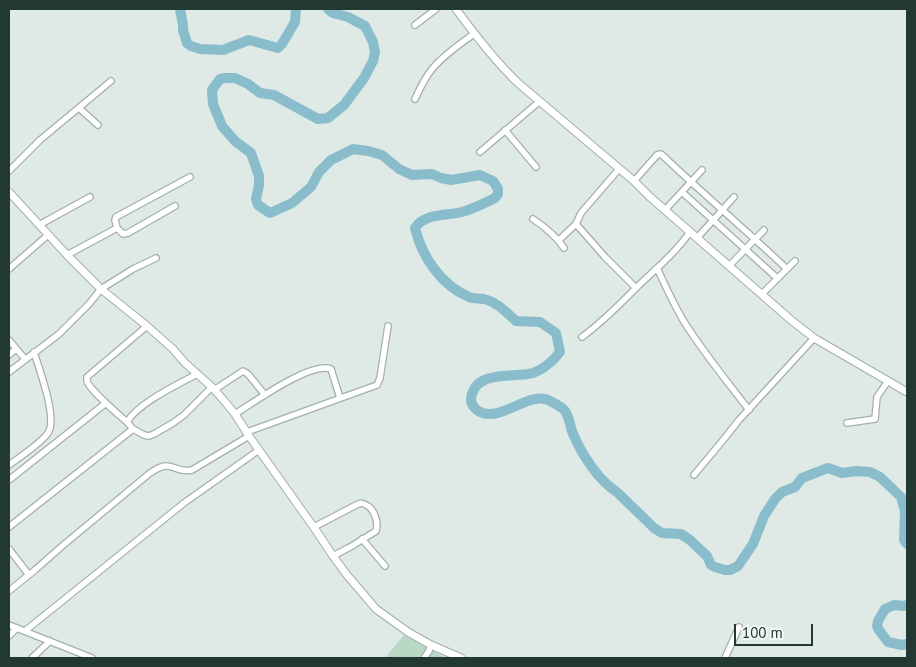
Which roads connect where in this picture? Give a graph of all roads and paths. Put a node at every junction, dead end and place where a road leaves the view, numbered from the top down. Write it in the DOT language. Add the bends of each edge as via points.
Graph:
graph roads {
  1 [pos="436,9"];
  2 [pos="456,9"];
  3 [pos="415,25"];
  4 [pos="474,34"];
  5 [pos="111,81"];
  6 [pos="415,99"];
  7 [pos="540,101"];
  8 [pos="79,108"];
  9 [pos="98,125"];
  10 [pos="505,130"];
  11 [pos="480,152"];
  12 [pos="536,167"];
  13 [pos="619,169"];
  14 [pos="702,170"];
  15 [pos="9,172"];
  16 [pos="190,177"];
  17 [pos="634,181"];
  18 [pos="691,183"];
  19 [pos="9,192"];
  20 [pos="682,192"];
  21 [pos="90,196"];
  22 [pos="734,197"];
  23 [pos="175,206"];
  24 [pos="665,210"];
  25 [pos="721,210"];
  26 [pos="533,219"];
  27 [pos="713,220"];
  28 [pos="576,224"];
  29 [pos="39,225"];
  30 [pos="117,228"];
  31 [pos="764,230"];
  32 [pos="690,232"];
  33 [pos="48,235"];
  34 [pos="697,238"];
  35 [pos="755,239"];
  36 [pos="558,240"];
  37 [pos="564,248"];
  38 [pos="745,250"];
  39 [pos="66,255"];
  40 [pos="156,258"];
  41 [pos="795,261"];
  42 [pos="729,266"];
  43 [pos="657,268"];
  44 [pos="9,269"];
  45 [pos="787,269"];
  46 [pos="778,278"];
  47 [pos="636,288"];
  48 [pos="101,289"];
  49 [pos="762,294"];
  50 [pos="147,326"];
  51 [pos="388,326"];
  52 [pos="582,337"];
  53 [pos="814,338"];
  54 [pos="9,340"];
  55 [pos="16,349"];
  56 [pos="34,352"];
  57 [pos="9,356"];
  58 [pos="25,359"];
  59 [pos="9,372"];
  60 [pos="197,374"];
  61 [pos="888,382"];
  62 [pos="213,388"];
  63 [pos="907,392"];
  64 [pos="265,395"];
  65 [pos="340,398"];
  66 [pos="106,403"];
  67 [pos="748,410"];
  68 [pos="235,414"];
  69 [pos="127,422"];
  70 [pos="847,423"];
  71 [pos="133,429"];
  72 [pos="248,434"];
  73 [pos="259,450"];
  74 [pos="9,465"];
  75 [pos="694,475"];
  76 [pos="9,480"];
  77 [pos="314,526"];
  78 [pos="9,527"];
  79 [pos="362,539"];
  80 [pos="9,549"];
  81 [pos="333,556"];
  82 [pos="385,566"];
  83 [pos="29,575"];
  84 [pos="9,591"];
  85 [pos="9,625"];
  86 [pos="739,627"];
  87 [pos="17,628"];
  88 [pos="25,630"];
  89 [pos="9,636"];
  90 [pos="50,641"];
  91 [pos="431,645"];
  92 [pos="32,658"];
  93 [pos="88,658"];
  94 [pos="424,658"];
  95 [pos="461,658"];
  96 [pos="725,658"];
  1 -- 3 [label="street"];
  2 -- 4 [label="street"];
  4 -- 6 [label="street" via="432,69"];
  4 -- 7 [label="street" via="500,66"];
  5 -- 8 [label="street"];
  7 -- 10 [label="street"];
  7 -- 13 [label="street"];
  8 -- 9 [label="street"];
  8 -- 15 [label="street" via="40,140"];
  10 -- 11 [label="street"];
  10 -- 12 [label="street"];
  13 -- 17 [label="street"];
  13 -- 28 [label="street" via="581,213"];
  14 -- 18 [label="street"];
  16 -- 30 [label="street" via="116,218"];
  17 -- 18 [label="street" via="661,154"];
  17 -- 24 [label="street"];
  18 -- 20 [label="street"];
  18 -- 25 [label="street"];
  19 -- 29 [label="street"];
  20 -- 24 [label="street"];
  20 -- 27 [label="street"];
  21 -- 29 [label="street"];
  22 -- 25 [label="street"];
  23 -- 30 [label="street" via="128,233 122,234"];
  24 -- 32 [label="street"];
  25 -- 27 [label="street"];
  25 -- 35 [label="street"];
  26 -- 36 [label="street"];
  27 -- 34 [label="street"];
  27 -- 38 [label="street"];
  28 -- 36 [label="street"];
  28 -- 47 [label="street"];
  29 -- 33 [label="street"];
  30 -- 39 [label="street"];
  31 -- 35 [label="street"];
  32 -- 34 [label="street"];
  32 -- 43 [label="street" via="677,250"];
  33 -- 39 [label="street"];
  33 -- 44 [label="street"];
  34 -- 42 [label="street"];
  35 -- 38 [label="street"];
  35 -- 45 [label="street"];
  36 -- 37 [label="street"];
  38 -- 42 [label="street"];
  38 -- 46 [label="street"];
  39 -- 48 [label="street"];
  40 -- 48 [label="street"];
  41 -- 45 [label="street"];
  42 -- 49 [label="street"];
  43 -- 47 [label="street"];
  43 -- 67 [label="street" via="683,320"];
  45 -- 46 [label="street"];
  46 -- 49 [label="street"];
  47 -- 52 [label="street" via="598,326"];
  48 -- 50 [label="street"];
  48 -- 56 [label="street" via="71,323"];
  49 -- 53 [label="street"];
  50 -- 60 [label="street"];
  50 -- 66 [label="street" via="87,377 89,386"];
  51 -- 65 [label="street" via="379,382"];
  53 -- 61 [label="street"];
  53 -- 67 [label="street"];
  54 -- 55 [label="street"];
  55 -- 57 [label="street"];
  55 -- 58 [label="street"];
  56 -- 58 [label="street"];
  56 -- 74 [label="street" via="51,414 51,427 45,437"];
  58 -- 59 [label="street"];
  60 -- 62 [label="street"];
  60 -- 69 [label="street" via="148,402"];
  61 -- 63 [label="street"];
  61 -- 70 [label="street" via="878,395 875,419"];
  62 -- 64 [label="street" via="242,371"];
  62 -- 68 [label="street"];
  62 -- 71 [label="street" via="184,415 154,434 144,435"];
  64 -- 65 [label="street" via="294,378 326,368 331,369"];
  64 -- 68 [label="street"];
  65 -- 72 [label="street"];
  66 -- 69 [label="street"];
  66 -- 76 [label="street"];
  67 -- 75 [label="street"];
  68 -- 72 [label="street"];
  69 -- 71 [label="street"];
  71 -- 78 [label="street"];
  72 -- 73 [label="street"];
  72 -- 83 [label="street" via="192,470 180,471 163,466 150,473"];
  73 -- 77 [label="street"];
  73 -- 88 [label="street" via="184,503"];
  77 -- 79 [label="street" via="362,503 368,505 378,528"];
  77 -- 81 [label="street"];
  79 -- 81 [label="street"];
  79 -- 82 [label="street"];
  80 -- 83 [label="street"];
  81 -- 91 [label="street" via="376,609"];
  83 -- 84 [label="street"];
  85 -- 87 [label="street"];
  86 -- 96 [label="street"];
  87 -- 88 [label="street"];
  87 -- 89 [label="street"];
  88 -- 90 [label="street"];
  90 -- 92 [label="street"];
  90 -- 93 [label="street"];
  91 -- 94 [label="street"];
  91 -- 95 [label="street"];
}
